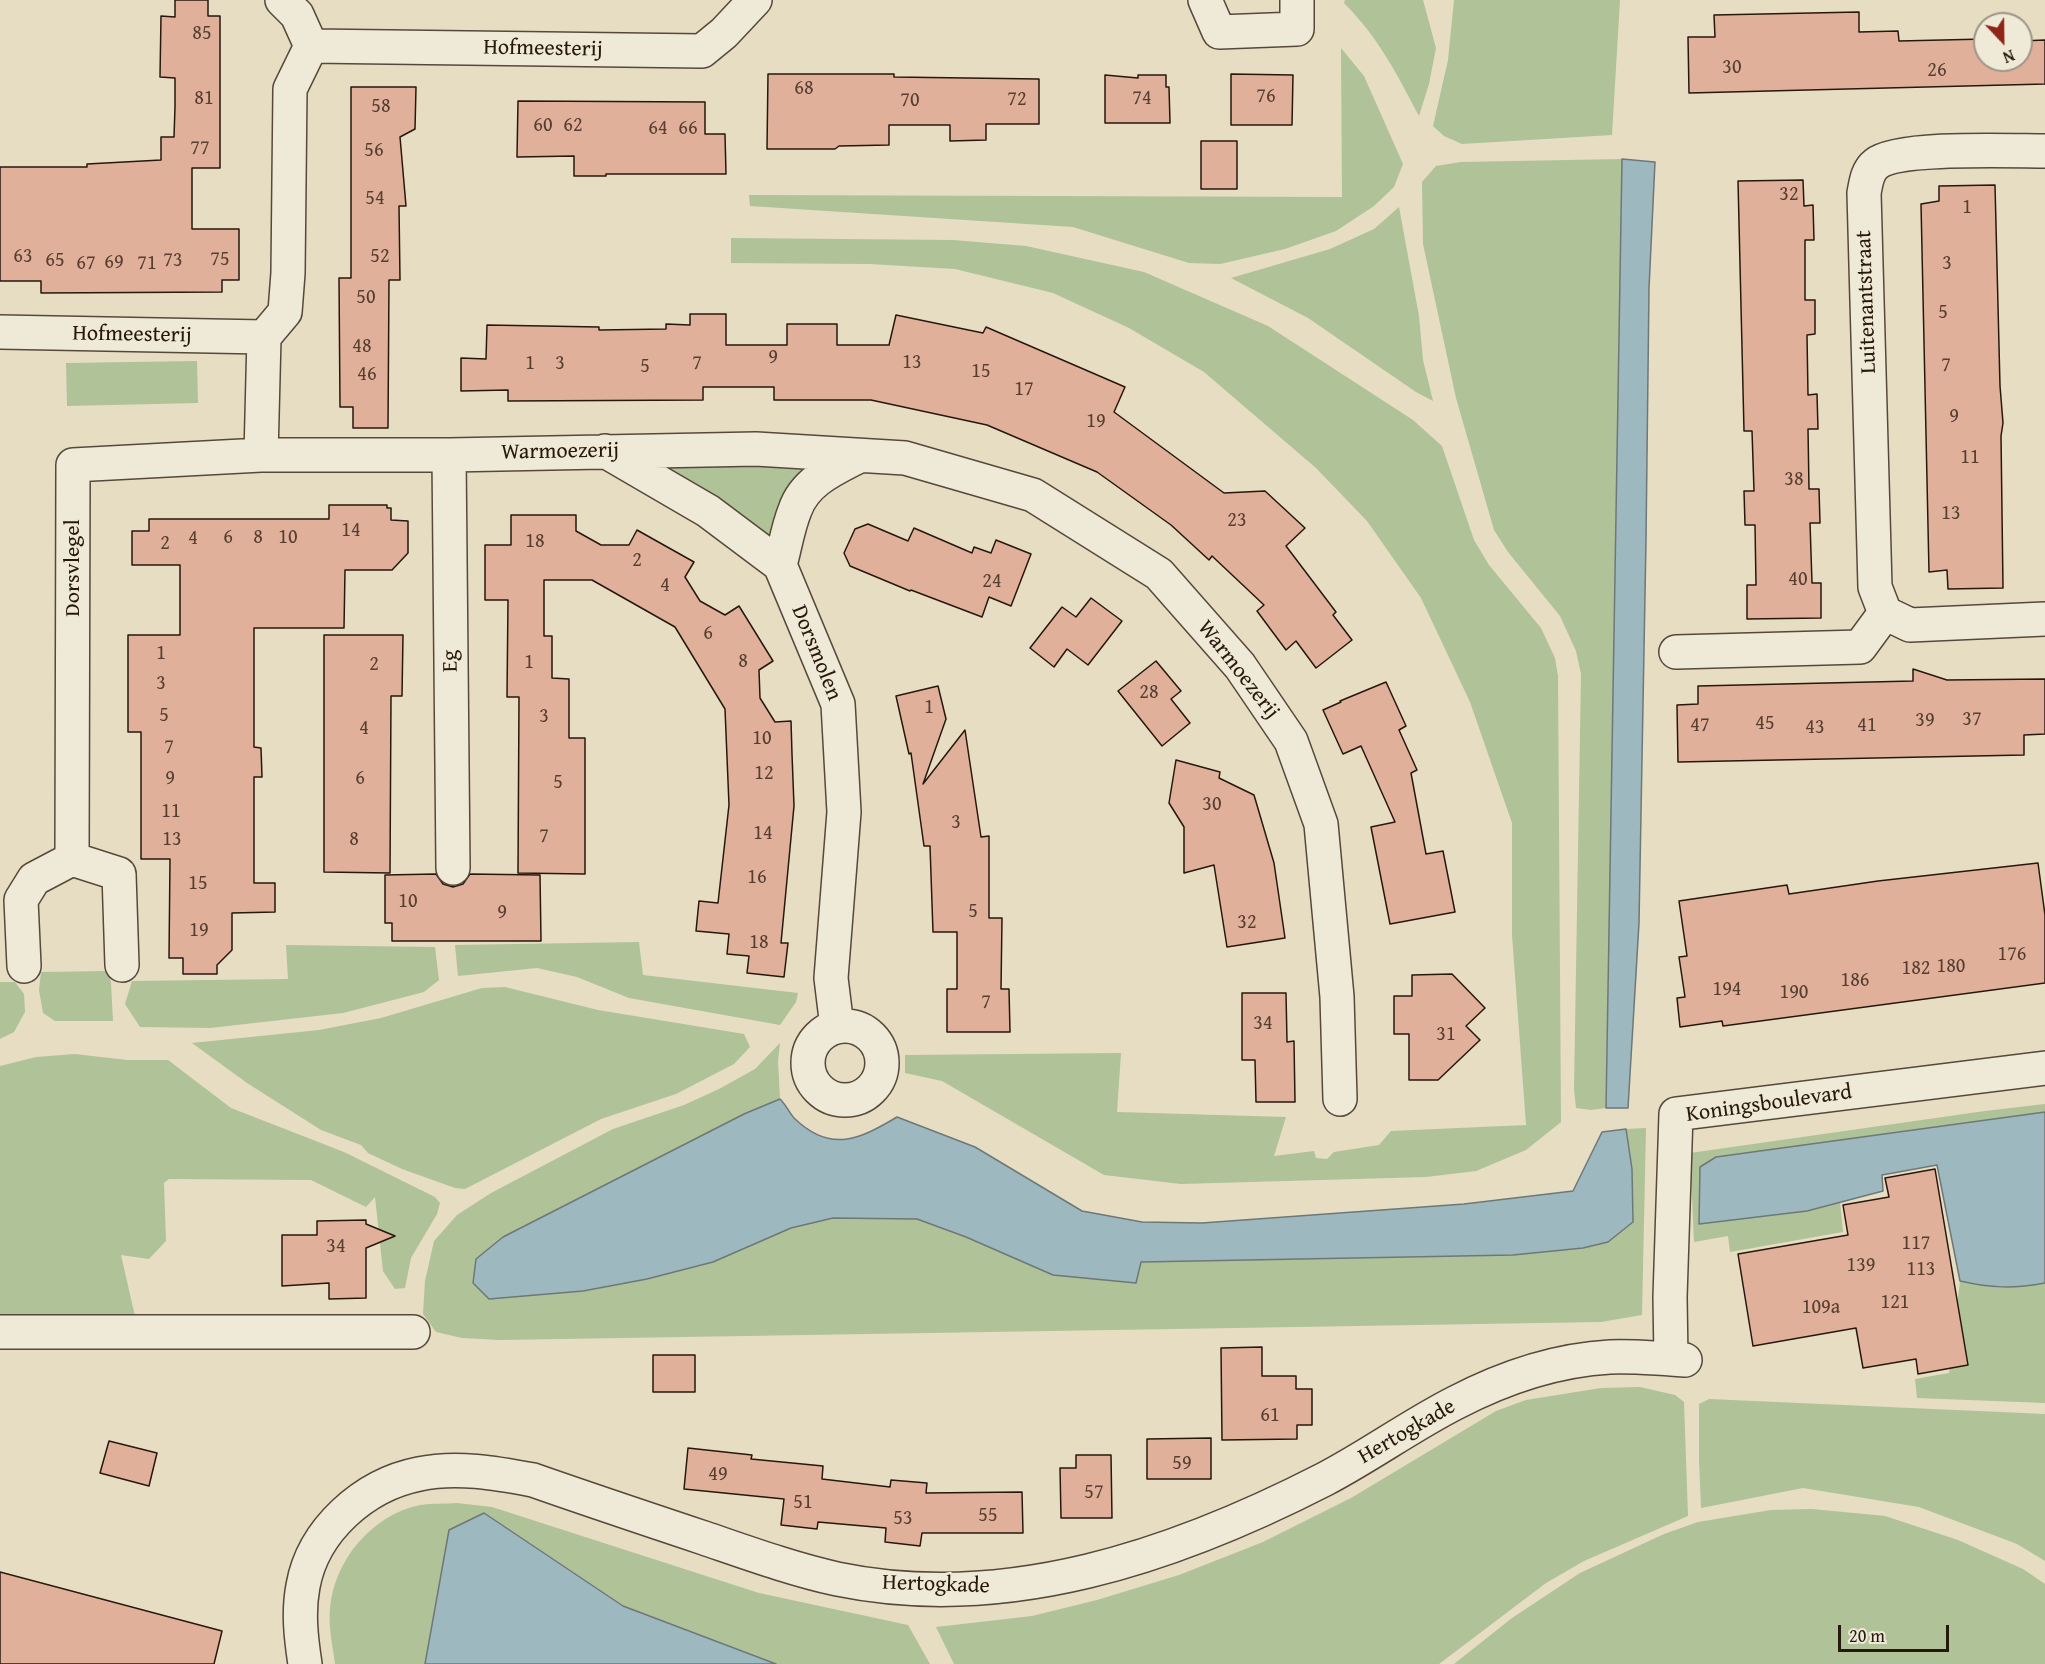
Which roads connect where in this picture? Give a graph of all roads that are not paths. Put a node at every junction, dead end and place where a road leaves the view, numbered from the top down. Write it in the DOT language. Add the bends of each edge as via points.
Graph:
graph roads {
  1 [pos="282,0"];
  2 [pos="755,0"];
  3 [pos="1205,0"];
  4 [pos="1297,0"];
  5 [pos="311,46"];
  6 [pos="2045,151"];
  7 [pos="0,332"];
  8 [pos="264,338"];
  9 [pos="603,450"];
  10 [pos="449,454"];
  11 [pos="261,455"];
  12 [pos="859,456"];
  13 [pos="780,565"];
  14 [pos="1885,613"];
  15 [pos="2045,620"];
  16 [pos="1676,652"];
  17 [pos="72,859"];
  18 [pos="453,868"];
  19 [pos="122,965"];
  20 [pos="24,966"];
  21 [pos="837,1027"];
  22 [pos="2045,1068"];
  23 [pos="1340,1099"];
  24 [pos="0,1332"];
  25 [pos="413,1332"];
  26 [pos="1678,1359"];
  27 [pos="304,1664"];
  1 -- 5 [label="street" via="297,15"];
  2 -- 5 [label="street, Hofmeesterij" via="702,51"];
  3 -- 4 [label="street" via="1219,32 1297,29"];
  5 -- 8 [label="street" via="290,89 285,312"];
  6 -- 14 [label="street, Luitenantstraat" via="1895,155 1876,164 1867,176 1864,193 1875,587"];
  7 -- 8 [label="street, Hofmeesterij"];
  8 -- 11 [label="street"];
  9 -- 10 [label="street, Warmoezerij"];
  9 -- 12 [label="street, Warmoezerij" via="756,449"];
  9 -- 13 [label="street" via="708,511"];
  10 -- 11 [label="street, Warmoezerij"];
  10 -- 18 [label="street, Eg"];
  11 -- 17 [label="street, Dorsvlegel" via="73,465"];
  12 -- 13 [label="street, Warmoezerij" via="826,472 811,485 795,508"];
  12 -- 23 [label="street, Warmoezerij" via="905,458 1033,495 1159,573 1240,666 1291,741 1321,824 1337,997"];
  13 -- 21 [label="street, Dorsmolen" via="838,704 844,812 831,978"];
  14 -- 15 [label="street" via="1910,625"];
  14 -- 16 [label="street" via="1860,647"];
  17 -- 19 [label="street" via="119,874"];
  17 -- 20 [label="street" via="34,879 21,900"];
  22 -- 26 [label="street, Koningsboulevard" via="1676,1114 1670,1297"];
  24 -- 25 [label="street"];
  26 -- 27 [label="street, Hertogkade" via="1610,1357 1529,1372 1454,1403 1335,1474 1223,1527 1087,1572 992,1588 915,1589 839,1579 783,1565 533,1480 471,1471 419,1474 367,1495 327,1533 303,1584 300,1615"];
}
